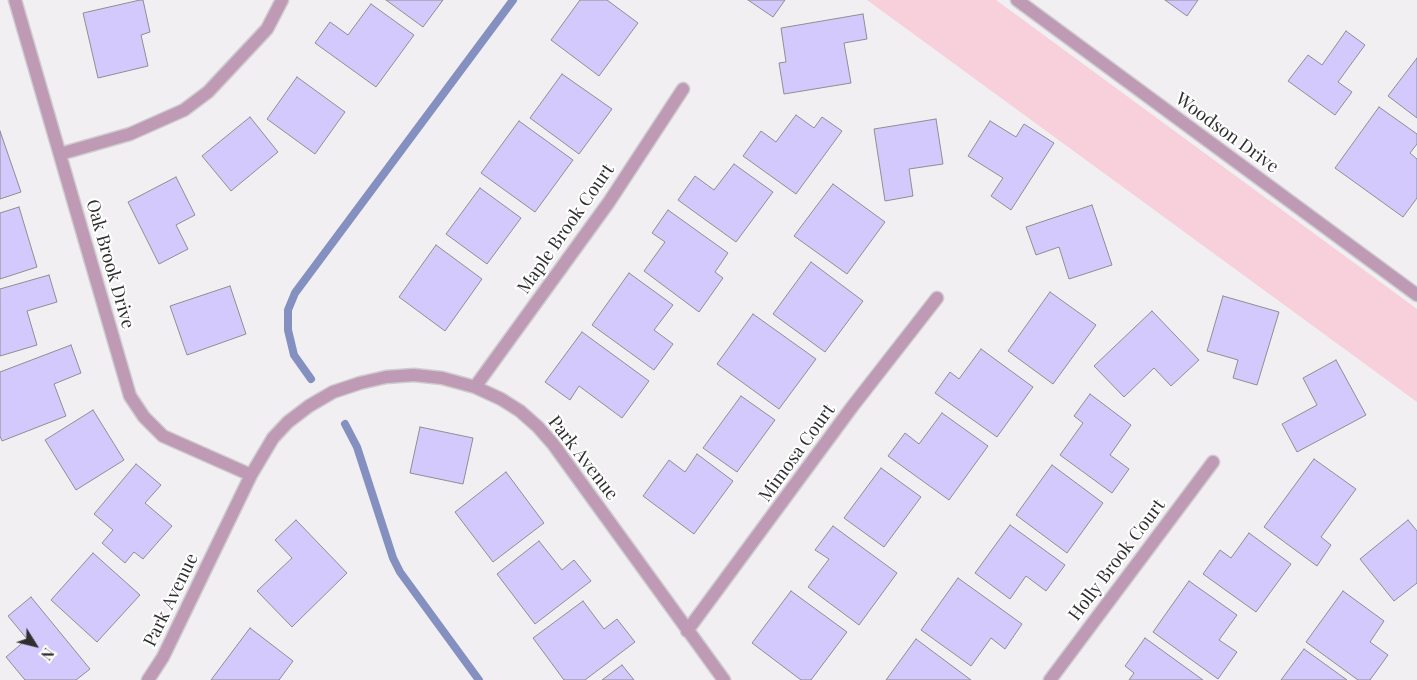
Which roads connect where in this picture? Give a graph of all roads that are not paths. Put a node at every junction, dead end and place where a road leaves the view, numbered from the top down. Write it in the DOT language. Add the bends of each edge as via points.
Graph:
graph roads {
  1 [pos="15,0"];
  2 [pos="282,0"];
  3 [pos="1017,0"];
  4 [pos="683,89"];
  5 [pos="60,154"];
  6 [pos="1416,293"];
  7 [pos="937,298"];
  8 [pos="475,387"];
  9 [pos="1213,462"];
  10 [pos="251,475"];
  11 [pos="687,631"];
  12 [pos="148,680"];
  13 [pos="724,680"];
  14 [pos="1050,680"];
  1 -- 5 [label="street, Oak Brook Drive"];
  2 -- 5 [label="street" via="267,29 208,92 184,110 130,134"];
  3 -- 6 [label="street, Woodson Drive"];
  4 -- 8 [label="street, Maple Brook Court" via="609,202"];
  5 -- 10 [label="street, Oak Brook Drive" via="130,396 144,417 163,436"];
  7 -- 11 [label="street, Mimosa Court" via="852,407"];
  8 -- 10 [label="street, Park Avenue" via="414,375 386,377 333,392 288,422 273,438"];
  8 -- 11 [label="street, Park Avenue" via="520,411 554,444"];
  9 -- 14 [label="street, Holly Brook Court"];
  10 -- 12 [label="street, Park Avenue" via="163,657"];
  11 -- 13 [label="street, Park Avenue"];
}
